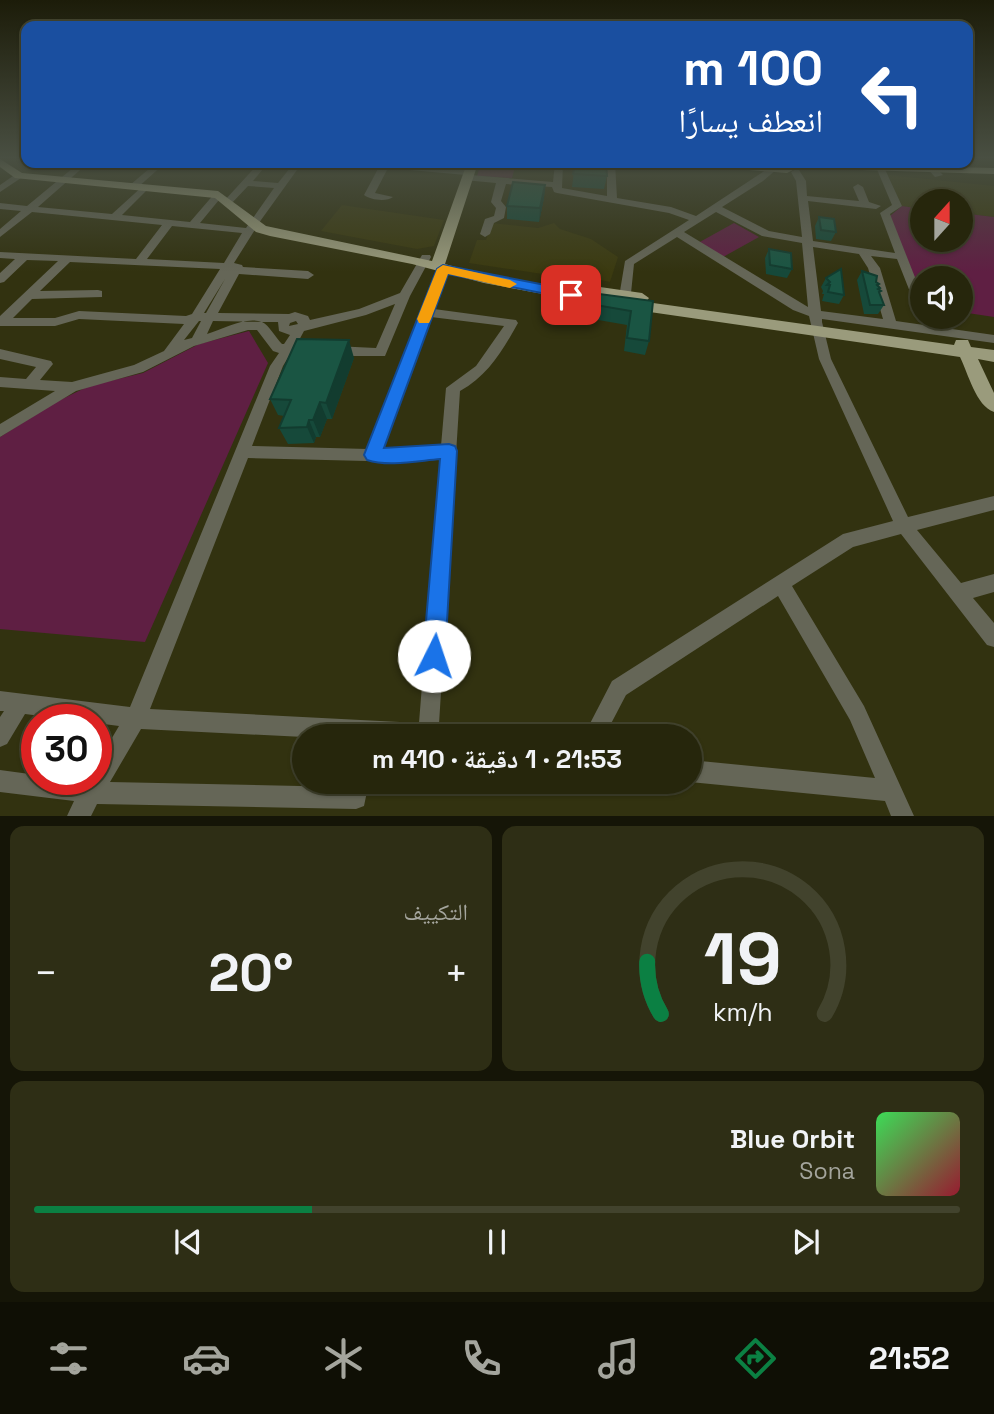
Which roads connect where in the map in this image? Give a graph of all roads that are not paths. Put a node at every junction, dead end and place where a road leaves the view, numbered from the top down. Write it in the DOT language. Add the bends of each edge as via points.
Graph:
graph roads {
  1 [pos="44,196"];
  2 [pos="132,196"];
  3 [pos="203,196"];
  4 [pos="227,196"];
  5 [pos="274,196"];
  6 [pos="280,196"];
  7 [pos="379,196"];
  8 [pos="460,196"];
  9 [pos="498,196"];
  10 [pos="590,196"];
  11 [pos="611,196"];
  12 [pos="737,196"];
  13 [pos="865,196"];
  14 [pos="893,196"];
  15 [pos="388,197"];
  16 [pos="803,198"];
  17 [pos="223,199"];
  18 [pos="611,200"];
  19 [pos="0,206"];
  20 [pos="716,208"];
  21 [pos="29,209"];
  22 [pos="115,217"];
  23 [pos="697,220"];
  24 [pos="170,222"];
  25 [pos="256,224"];
  26 [pos="193,225"];
  27 [pos="677,232"];
  28 [pos="0,234"];
  29 [pos="485,234"];
  30 [pos="808,242"];
  31 [pos="862,251"];
  32 [pos="0,255"];
  33 [pos="25,256"];
  34 [pos="895,256"];
  35 [pos="68,258"];
  36 [pos="140,261"];
  37 [pos="433,264"];
  38 [pos="231,268"];
  39 [pos="308,275"];
  40 [pos="910,278"];
  41 [pos="0,279"];
  42 [pos="98,294"];
  43 [pos="29,295"];
  44 [pos="404,296"];
  45 [pos="624,300"];
  46 [pos="427,312"];
  47 [pos="198,320"];
  48 [pos="1,322"];
  49 [pos="816,322"];
  50 [pos="284,324"];
  51 [pos="302,325"];
  52 [pos="891,325"];
  53 [pos="254,326"];
  54 [pos="994,339"];
  55 [pos="197,340"];
  56 [pos="962,343"];
  57 [pos="994,349"];
  58 [pos="0,354"];
  59 [pos="281,354"];
  60 [pos="164,356"];
  61 [pos="994,356"];
  62 [pos="973,368"];
  63 [pos="0,382"];
  64 [pos="29,384"];
  65 [pos="72,387"];
  66 [pos="994,388"];
  67 [pos="994,405"];
  68 [pos="0,430"];
  69 [pos="449,451"];
  70 [pos="242,452"];
  71 [pos="373,455"];
  72 [pos="994,503"];
  73 [pos="904,526"];
  74 [pos="994,583"];
  75 [pos="780,584"];
  76 [pos="958,593"];
  77 [pos="994,639"];
  78 [pos="10,702"];
  79 [pos="136,718"];
  80 [pos="429,724"];
  81 [pos="602,724"];
  82 [pos="292,728"];
  83 [pos="0,737"];
  84 [pos="112,761"];
  85 [pos="702,772"];
  86 [pos="0,781"];
  87 [pos="21,784"];
  88 [pos="892,791"];
  89 [pos="112,793"];
  90 [pos="357,794"];
  91 [pos="93,795"];
  92 [pos="78,816"];
  93 [pos="903,816"];
  1 -- 21 [label="street"];
  2 -- 22 [label="street"];
  3 -- 17 [label="main road"];
  4 -- 17 [label="street"];
  5 -- 25 [label="street"];
  6 -- 25 [label="street"];
  7 -- 15 [label="street"];
  8 -- 37 [label="main road"];
  9 -- 29 [label="street" via="499,218 489,221"];
  10 -- 18 [label="street"];
  11 -- 18 [label="street"];
  12 -- 20 [label="street"];
  13 -- 16 [label="street" via="871,205"];
  14 -- 40 [label="street" via="897,205 885,213"];
  16 -- 30 [label="street"];
  17 -- 25 [label="main road"];
  17 -- 26 [label="street"];
  18 -- 23 [label="street" via="671,210"];
  19 -- 21 [label="street"];
  20 -- 23 [label="street"];
  20 -- 30 [label="street" via="766,233"];
  21 -- 22 [label="street"];
  21 -- 28 [label="street"];
  22 -- 24 [label="street"];
  23 -- 27 [label="street"];
  24 -- 26 [label="street"];
  24 -- 36 [label="street"];
  25 -- 26 [label="street"];
  25 -- 37 [label="main road"];
  25 -- 38 [label="street"];
  27 -- 45 [label="street" via="629,262"];
  27 -- 49 [label="street"];
  30 -- 31 [label="street"];
  30 -- 49 [label="street"];
  31 -- 34 [label="street"];
  31 -- 52 [label="street" via="874,268"];
  32 -- 33 [label="street"];
  33 -- 35 [label="street"];
  33 -- 41 [label="street"];
  35 -- 36 [label="street"];
  35 -- 43 [label="street"];
  36 -- 38 [label="street"];
  37 -- 44 [label="street"];
  37 -- 45 [label="main road" via="519,286"];
  37 -- 46 [label="street"];
  38 -- 39 [label="street"];
  38 -- 47 [label="street"];
  42 -- 43 [label="street"];
  43 -- 48 [label="street"];
  44 -- 51 [label="street" via="362,312"];
  44 -- 59 [label="street" via="380,354"];
  45 -- 49 [label="main road"];
  46 -- 69 [label="street" via="512,323 479,372 453,388"];
  46 -- 71 [label="street"];
  47 -- 48 [label="street" via="79,315 55,322"];
  47 -- 50 [label="street"];
  47 -- 53 [label="street"];
  47 -- 55 [label="street"];
  47 -- 60 [label="street"];
  49 -- 52 [label="street"];
  49 -- 56 [label="main road"];
  49 -- 73 [label="street" via="825,359"];
  50 -- 51 [label="street"];
  50 -- 53 [label="street"];
  50 -- 59 [label="street"];
  51 -- 59 [label="street"];
  52 -- 56 [label="street"];
  53 -- 55 [label="street"];
  53 -- 59 [label="street"];
  54 -- 56 [label="street"];
  55 -- 60 [label="street"];
  56 -- 57 [label="main road"];
  56 -- 61 [label="main road"];
  56 -- 62 [label="main road"];
  58 -- 64 [label="street" via="46,364"];
  59 -- 70 [label="street"];
  60 -- 65 [label="street" via="138,369"];
  62 -- 66 [label="main road"];
  62 -- 67 [label="main road"];
  63 -- 64 [label="street"];
  64 -- 65 [label="street"];
  65 -- 68 [label="street"];
  69 -- 71 [label="street"];
  69 -- 80 [label="street"];
  70 -- 71 [label="street"];
  70 -- 79 [label="street"];
  72 -- 73 [label="street"];
  73 -- 75 [label="street" via="849,540"];
  73 -- 76 [label="street"];
  74 -- 76 [label="street"];
  75 -- 81 [label="street" via="619,688"];
  75 -- 88 [label="street" via="857,713"];
  76 -- 77 [label="street"];
  78 -- 79 [label="street"];
  78 -- 83 [label="street"];
  79 -- 82 [label="street"];
  79 -- 84 [label="street"];
  85 -- 88 [label="street"];
  86 -- 87 [label="street"];
  88 -- 93 [label="street"];
  89 -- 90 [label="street" via="356,799"];
  91 -- 92 [label="street"];
}
